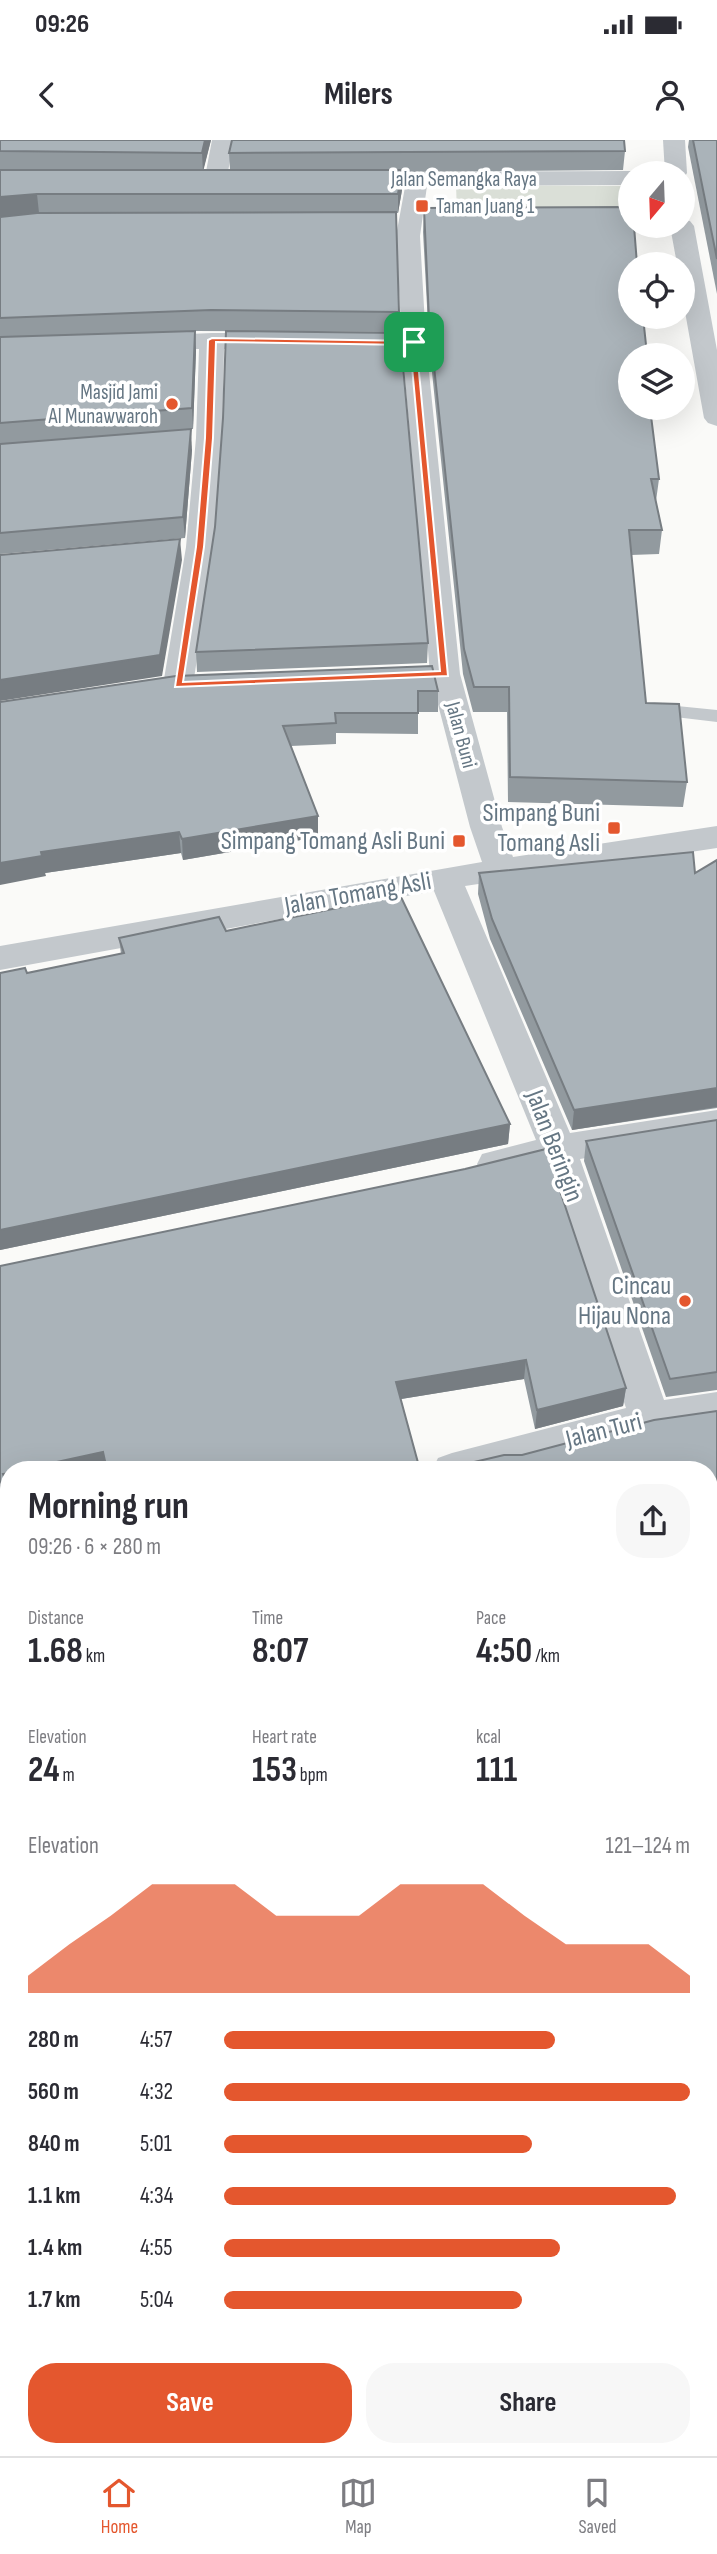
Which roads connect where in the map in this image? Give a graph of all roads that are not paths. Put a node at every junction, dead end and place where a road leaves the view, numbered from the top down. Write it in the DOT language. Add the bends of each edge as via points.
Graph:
graph roads {
  1 [pos="223,140"];
  2 [pos="674,140"];
  3 [pos="675,161"];
  4 [pos="618,178"];
  5 [pos="417,179"];
  6 [pos="363,180"];
  7 [pos="188,182"];
  8 [pos="215,182"];
  9 [pos="242,182"];
  10 [pos="396,223"];
  11 [pos="438,223"];
  12 [pos="684,238"];
  13 [pos="212,340"];
  14 [pos="304,340"];
  15 [pos="119,344"];
  16 [pos="717,418"];
  17 [pos="209,438"];
  18 [pos="181,440"];
  19 [pos="178,686"];
  20 [pos="657,710"];
  21 [pos="717,716"];
  22 [pos="717,837"];
  23 [pos="501,869"];
  24 [pos="445,878"];
  25 [pos="0,958"];
  26 [pos="717,1124"];
  27 [pos="558,1149"];
  28 [pos="463,1172"];
  29 [pos="717,1409"];
  30 [pos="650,1419"];
  31 [pos="487,1461"];
  1 -- 8 [label="street"];
  2 -- 3 [label="street"];
  4 -- 5 [label="street, Jalan Semangka Raya"];
  5 -- 6 [label="street, Jalan Semangka Raya"];
  5 -- 10 [label="street, Jalan Buni"];
  7 -- 8 [label="street"];
  8 -- 9 [label="street"];
  10 -- 11 [label="street"];
  10 -- 23 [label="street, Jalan Buni" via="432,674"];
  12 -- 16 [label="street"];
  13 -- 14 [label="street"];
  13 -- 15 [label="street"];
  13 -- 17 [label="street"];
  17 -- 18 [label="street"];
  17 -- 19 [label="street" via="186,548"];
  20 -- 21 [label="lane"];
  22 -- 23 [label="street, Jalan Tomang Asli"];
  23 -- 24 [label="street, Jalan Tomang Asli"];
  24 -- 25 [label="street, Jalan Tomang Asli"];
  24 -- 27 [label="street, Jalan Beringin"];
  26 -- 27 [label="street"];
  27 -- 28 [label="street"];
  27 -- 30 [label="street, Jalan Beringin"];
  29 -- 30 [label="street, Jalan Turi"];
  30 -- 31 [label="street, Jalan Turi"];
}
